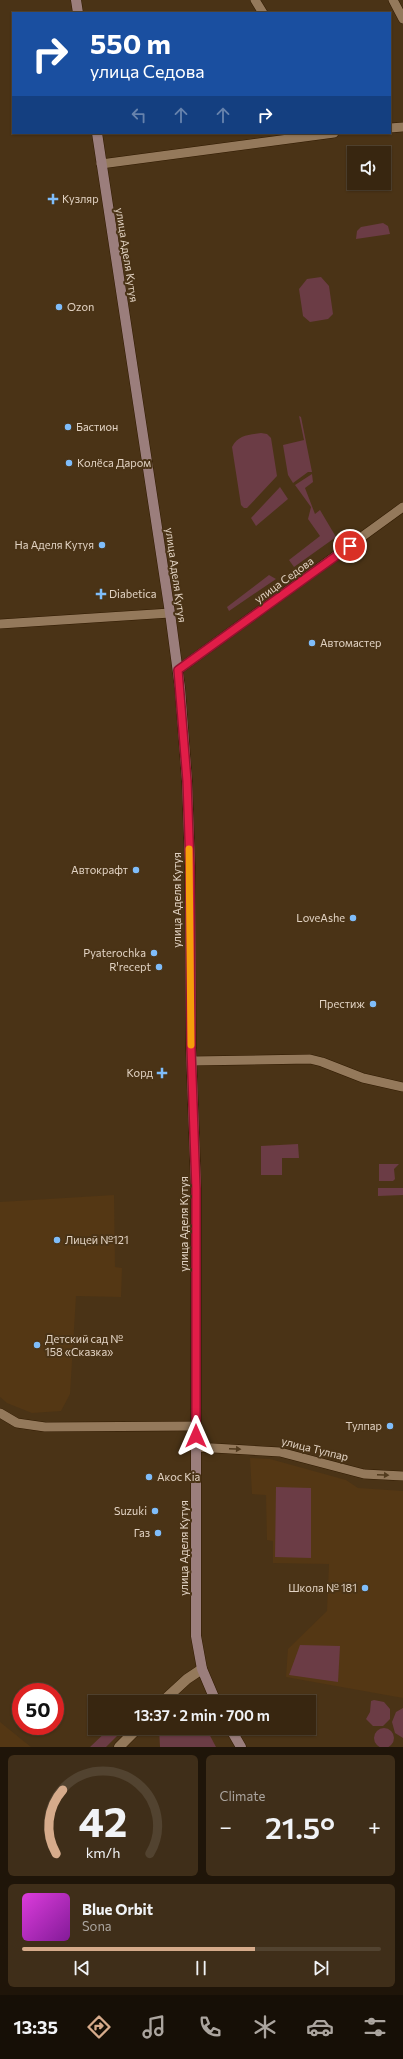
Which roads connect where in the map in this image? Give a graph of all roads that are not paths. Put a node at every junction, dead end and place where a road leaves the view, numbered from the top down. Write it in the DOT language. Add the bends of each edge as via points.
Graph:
graph roads {
  1 [pos="76,0"];
  2 [pos="255,0"];
  3 [pos="393,0"];
  4 [pos="78,12"];
  5 [pos="262,12"];
  6 [pos="403,19"];
  7 [pos="403,127"];
  8 [pos="391,128"];
  9 [pos="97,134"];
  10 [pos="325,134"];
  11 [pos="101,164"];
  12 [pos="403,507"];
  13 [pos="170,613"];
  14 [pos="0,624"];
  15 [pos="178,670"];
  16 [pos="192,1061"];
  17 [pos="403,1087"];
  18 [pos="0,1413"];
  19 [pos="196,1426"];
  20 [pos="196,1447"];
  21 [pos="403,1476"];
  22 [pos="202,1669"];
  23 [pos="169,1695"];
  24 [pos="213,1695"];
  25 [pos="131,1735"];
  26 [pos="234,1735"];
  27 [pos="119,1747"];
  28 [pos="241,1747"];
  1 -- 4 [label="main road"];
  2 -- 5 [label="street"];
  3 -- 6 [label="street"];
  7 -- 8 [label="street"];
  9 -- 11 [label="main road, улица Аделя Кутуя"];
  10 -- 11 [label="street"];
  11 -- 13 [label="main road, улица Аделя Кутуя"];
  12 -- 15 [label="street, улица Седова"];
  13 -- 14 [label="street"];
  13 -- 15 [label="main road, улица Аделя Кутуя"];
  15 -- 16 [label="main road, улица Аделя Кутуя" via="187,781"];
  16 -- 17 [label="street" via="310,1059 363,1078"];
  16 -- 19 [label="main road, улица Аделя Кутуя" via="196,1189"];
  18 -- 19 [label="street" via="17,1423 45,1427"];
  19 -- 20 [label="main road, улица Аделя Кутуя"];
  20 -- 21 [label="street, улица Тулпар, one-way" via="280,1452 364,1474"];
  20 -- 22 [label="main road, улица Аделя Кутуя" via="196,1636"];
  22 -- 23 [label="street"];
  22 -- 24 [label="main road, улица Аделя Кутуя"];
  25 -- 27 [label="street"];
  26 -- 28 [label="main road"];
}
